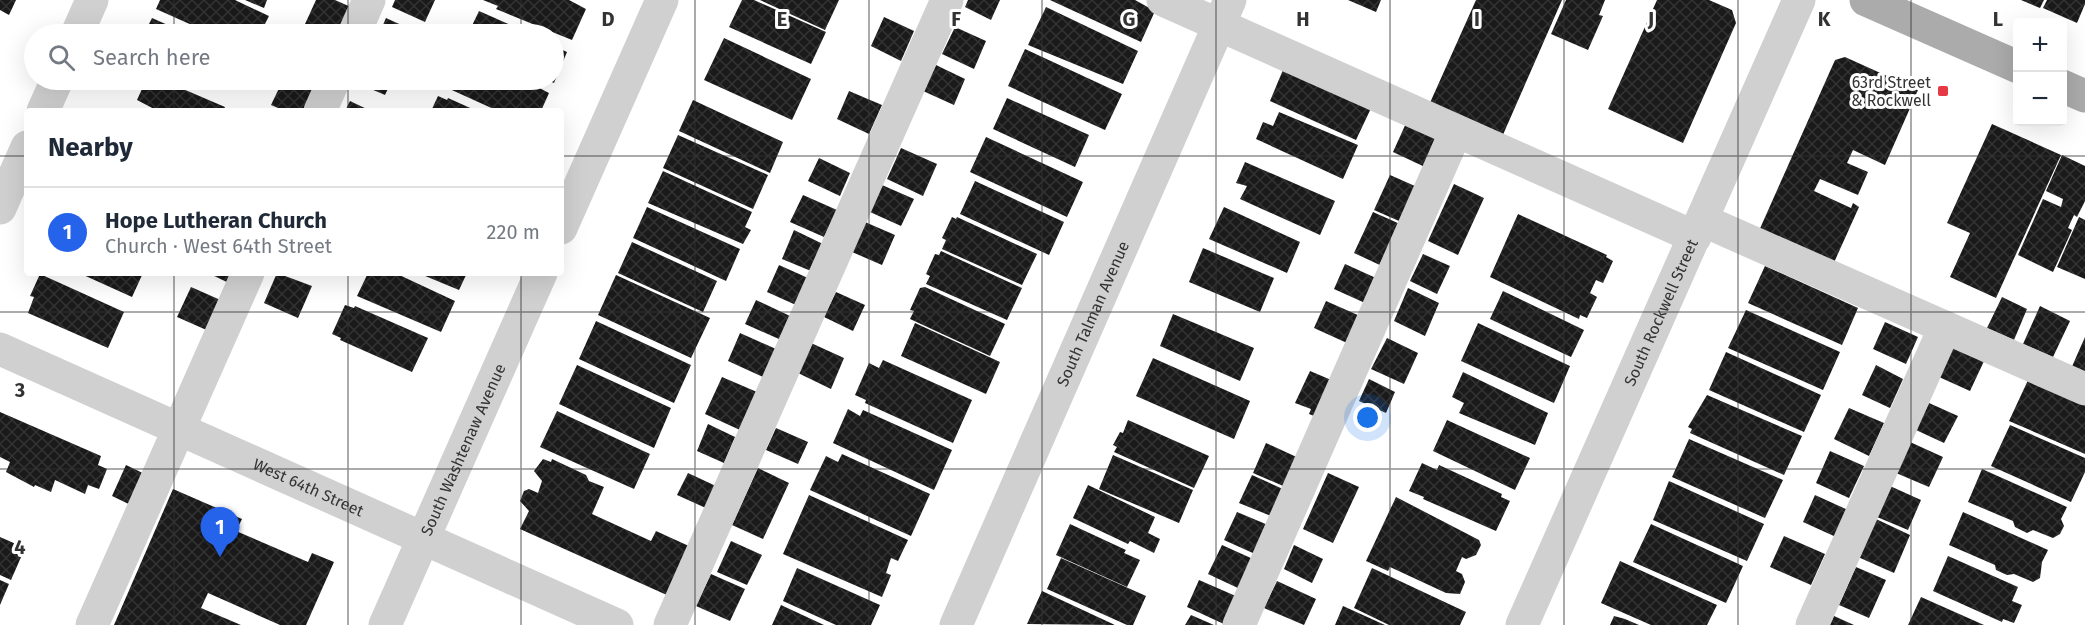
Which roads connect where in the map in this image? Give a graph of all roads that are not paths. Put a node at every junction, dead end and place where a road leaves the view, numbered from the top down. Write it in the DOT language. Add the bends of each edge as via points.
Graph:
graph roads {
  1 [pos="92,0"];
  2 [pos="369,0"];
  3 [pos="662,0"];
  4 [pos="947,0"];
  5 [pos="1163,0"];
  6 [pos="1799,0"];
  7 [pos="1866,0"];
  8 [pos="1225,12"];
  9 [pos="81,24"];
  10 [pos="358,24"];
  11 [pos="2013,64"];
  12 [pos="2067,88"];
  13 [pos="52,90"];
  14 [pos="329,90"];
  15 [pos="2085,96"];
  16 [pos="44,108"];
  17 [pos="321,108"];
  18 [pos="1456,131"];
  19 [pos="24,154"];
  20 [pos="0,208"];
  21 [pos="564,221"];
  22 [pos="1698,228"];
  23 [pos="247,276"];
  24 [pos="540,276"];
  25 [pos="1945,327"];
  26 [pos="0,350"];
  27 [pos="2085,389"];
  28 [pos="178,429"];
  29 [pos="424,538"];
  30 [pos="92,625"];
  31 [pos="385,625"];
  32 [pos="617,625"];
  33 [pos="670,625"];
  34 [pos="956,625"];
  35 [pos="1239,625"];
  36 [pos="1522,625"];
  37 [pos="1812,625"];
  1 -- 9 [label="street"];
  2 -- 10 [label="street"];
  3 -- 21 [label="street"];
  4 -- 33 [label="street"];
  5 -- 8 [label="street"];
  6 -- 22 [label="street, South Rockwell Street"];
  7 -- 11 [label="main road"];
  8 -- 18 [label="street"];
  8 -- 34 [label="street, South Talman Avenue"];
  12 -- 15 [label="main road"];
  13 -- 16 [label="street"];
  14 -- 17 [label="street"];
  18 -- 22 [label="street"];
  18 -- 35 [label="street"];
  19 -- 20 [label="street"];
  22 -- 25 [label="street"];
  22 -- 36 [label="street, South Rockwell Street"];
  23 -- 28 [label="street"];
  24 -- 29 [label="street, South Washtenaw Avenue"];
  25 -- 27 [label="street"];
  25 -- 37 [label="street"];
  26 -- 28 [label="street, West 64th Street"];
  28 -- 29 [label="street, West 64th Street"];
  28 -- 30 [label="street"];
  29 -- 31 [label="street, South Washtenaw Avenue"];
  29 -- 32 [label="street, West 64th Street"];
}
